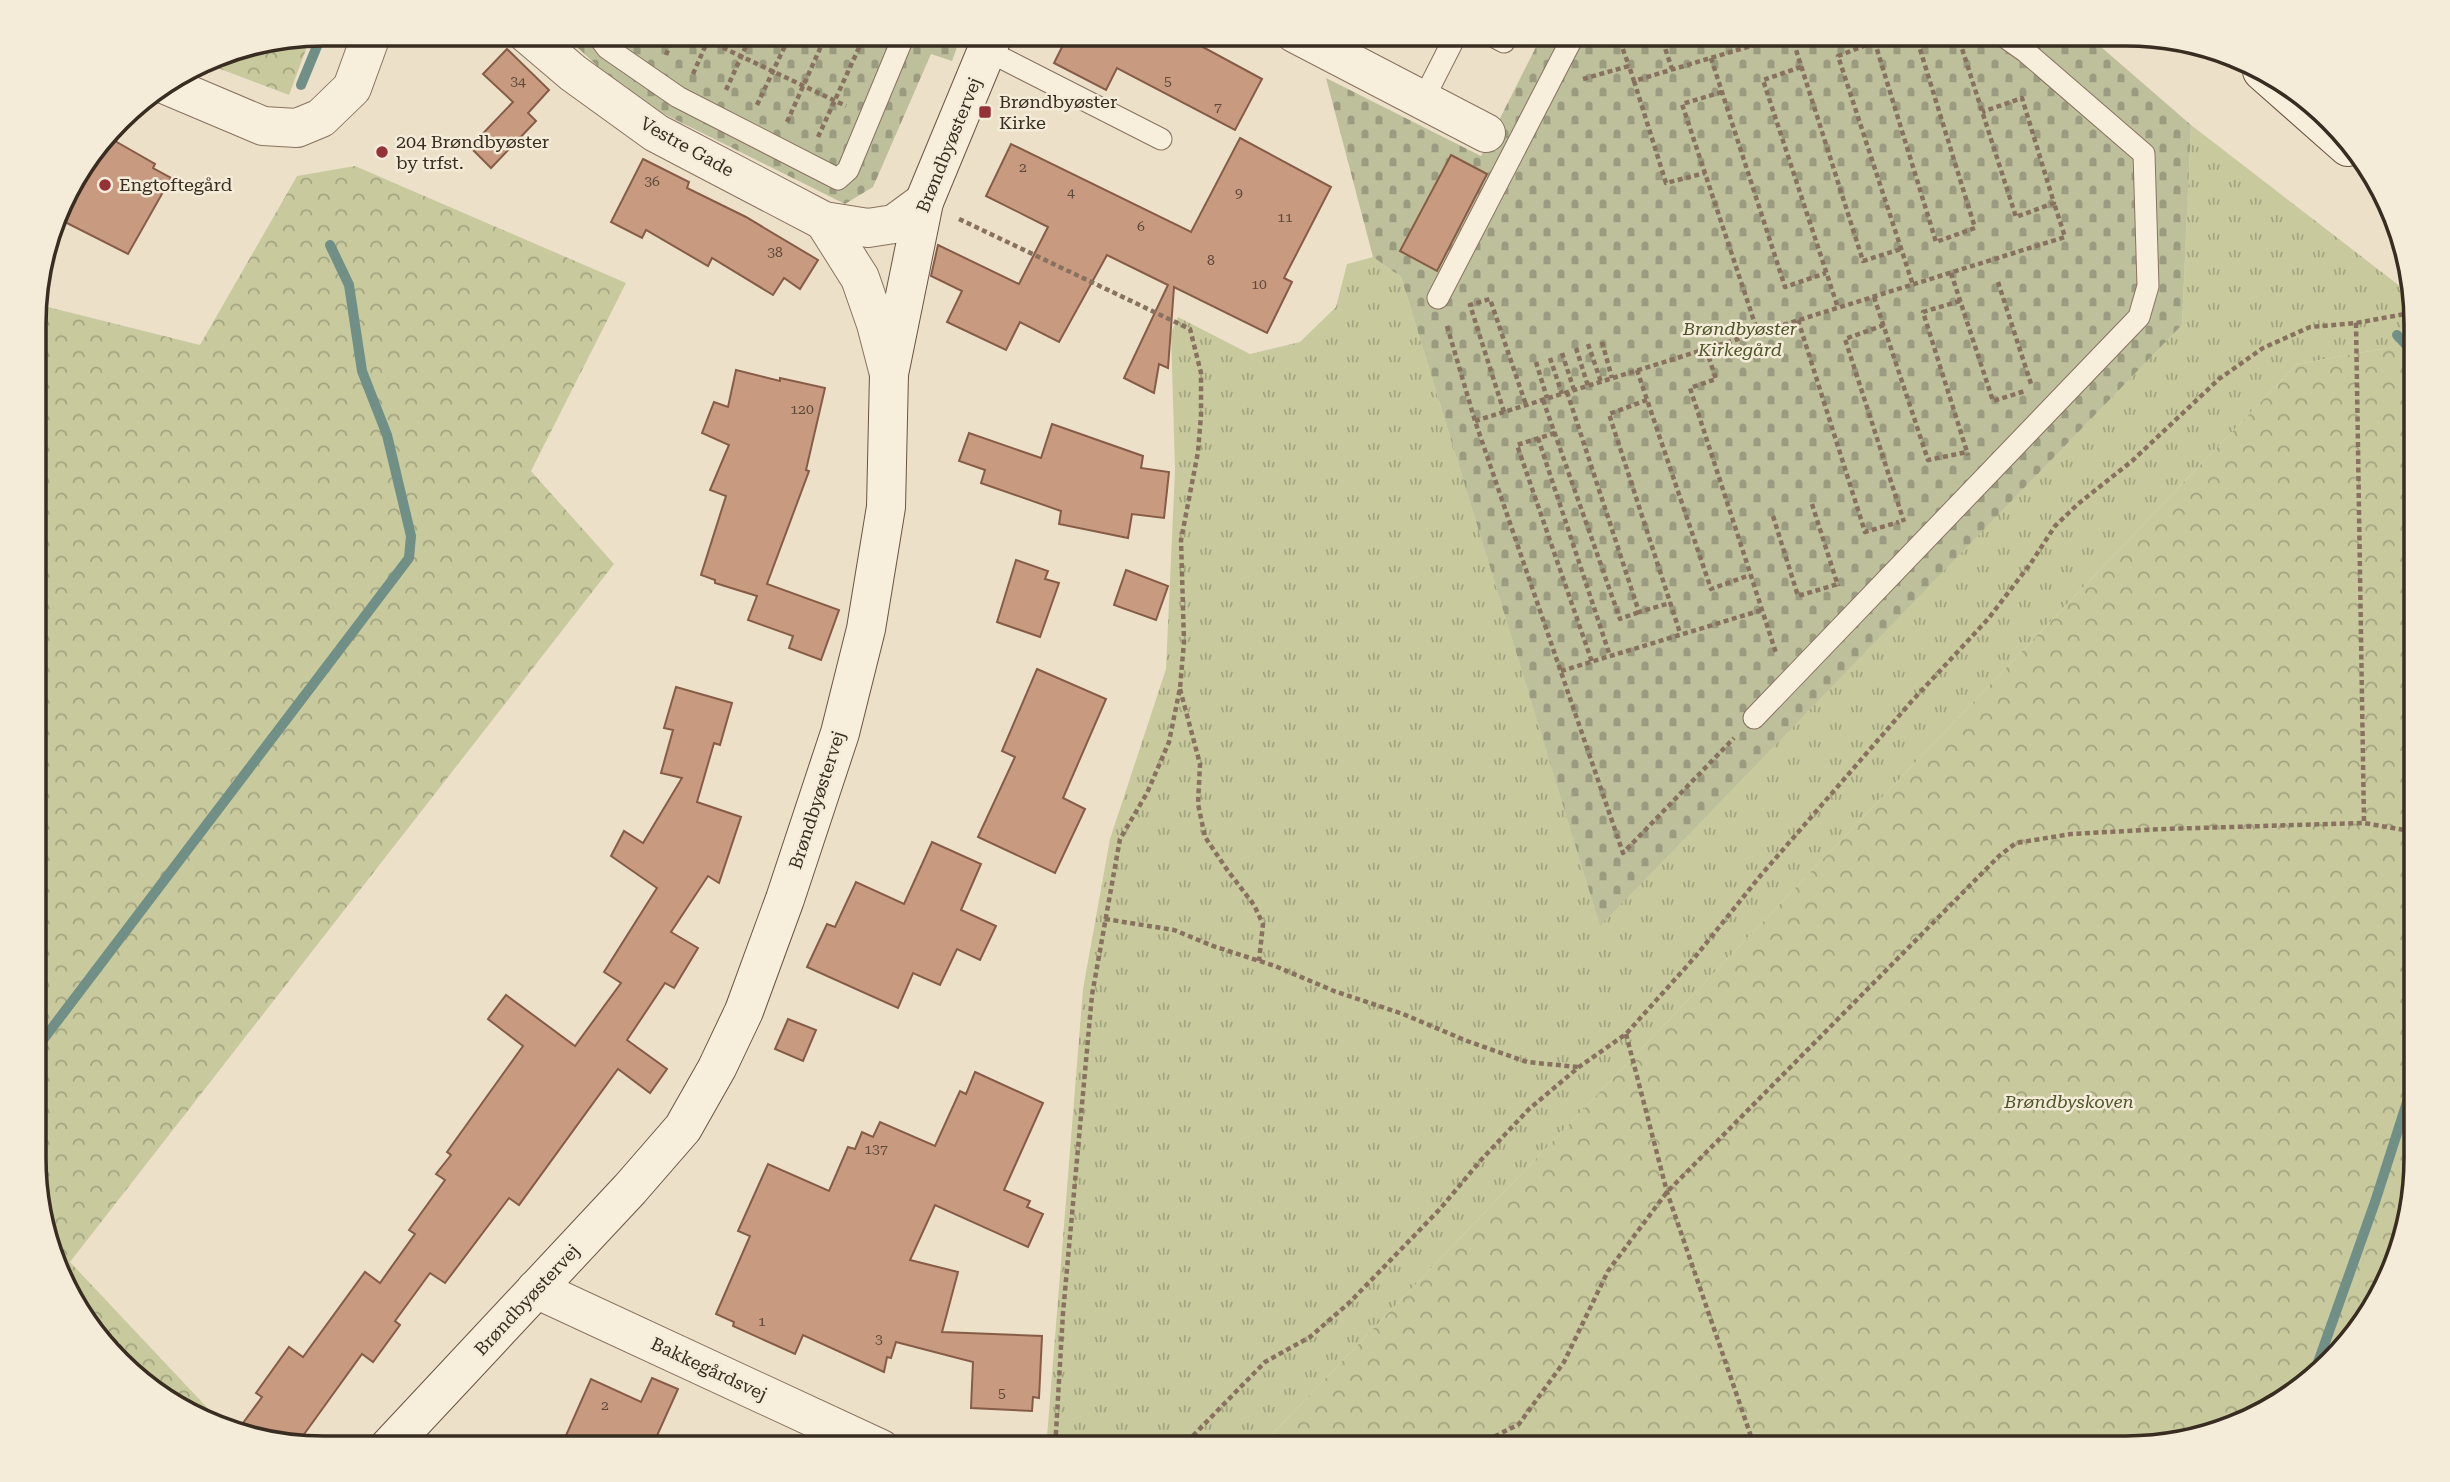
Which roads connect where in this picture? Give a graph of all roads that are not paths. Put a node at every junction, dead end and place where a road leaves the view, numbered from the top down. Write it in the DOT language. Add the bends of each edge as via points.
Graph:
graph roads {
  1 [pos="367,46"];
  2 [pos="541,46"];
  3 [pos="606,46"];
  4 [pos="899,46"];
  5 [pos="989,46"];
  6 [pos="998,46"];
  7 [pos="1322,46"];
  8 [pos="1450,46"];
  9 [pos="1568,46"];
  10 [pos="2017,46"];
  11 [pos="175,89"];
  12 [pos="1423,100"];
  13 [pos="1161,139"];
  14 [pos="1501,140"];
  15 [pos="924,202"];
  16 [pos="824,221"];
  17 [pos="1438,298"];
  18 [pos="888,374"];
  19 [pos="1754,718"];
  20 [pos="536,1290"];
  21 [pos="399,1436"];
  22 [pos="855,1436"];
  1 -- 11 [label="street" via="352,88 321,118 297,128 263,126"];
  2 -- 16 [label="street, Vestre Gade" via="656,133"];
  3 -- 4 [label="lane" via="683,99 838,179 848,170"];
  5 -- 15 [label="street, Brøndbyøstervej"];
  6 -- 13 [label="lane"];
  7 -- 12 [label="street"];
  8 -- 12 [label="lane"];
  9 -- 14 [label="lane" via="1546,90"];
  10 -- 19 [label="lane" via="2144,154 2148,286 2139,317"];
  12 -- 14 [label="street"];
  14 -- 17 [label="lane"];
  15 -- 16 [label="street, Vestre Gade" via="894,223 868,228"];
  15 -- 18 [label="street, Brøndbyøstervej"];
  16 -- 18 [label="street" via="860,278"];
  18 -- 20 [label="street, Brøndbyøstervej" via="886,508 866,629 840,733 744,1011 683,1128"];
  20 -- 21 [label="street, Brøndbyøstervej"];
  20 -- 22 [label="street, Bakkegårdsvej"];
}
